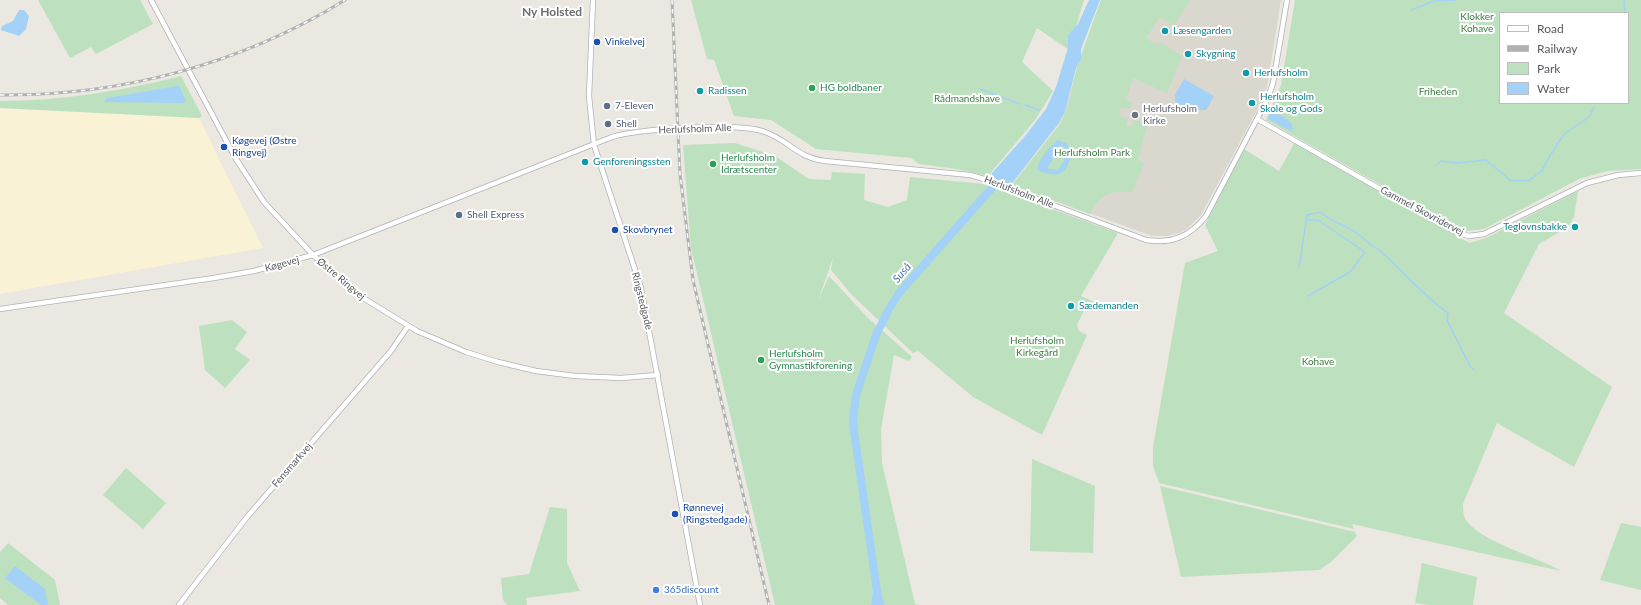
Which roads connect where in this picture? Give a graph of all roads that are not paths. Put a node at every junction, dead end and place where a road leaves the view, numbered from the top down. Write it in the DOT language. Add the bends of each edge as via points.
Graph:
graph roads {
  1 [pos="151,0"];
  2 [pos="594,0"];
  3 [pos="1287,0"];
  4 [pos="1257,119"];
  5 [pos="594,145"];
  6 [pos="1641,173"];
  7 [pos="313,255"];
  8 [pos="0,309"];
  9 [pos="408,326"];
  10 [pos="658,375"];
  11 [pos="179,605"];
  12 [pos="700,605"];
  1 -- 7 [label="street, Østre Ringvej" via="251,184 264,202"];
  2 -- 5 [label="street, Ringstedgade" via="589,98"];
  3 -- 4 [label="street, Herlufsholm Alle" via="1273,83"];
  4 -- 5 [label="street, Herlufsholm Alle" via="1206,216 1193,231 1166,242 1146,240 970,175 815,160 800,154 775,136 753,128 636,131"];
  4 -- 6 [label="street, Gammel Skovridervej" via="1456,232 1469,236 1491,231 1587,183 1618,175"];
  5 -- 7 [label="street, Køgevej"];
  5 -- 10 [label="street, Ringstedgade" via="641,288"];
  7 -- 8 [label="street, Køgevej" via="214,278"];
  7 -- 9 [label="street, Østre Ringvej" via="360,296"];
  9 -- 10 [label="street, Østre Ringvej" via="466,352 536,371 607,378"];
  9 -- 11 [label="street, Fensmarkvej" via="391,351 246,517"];
  10 -- 12 [label="street, Ringstedgade"];
}
